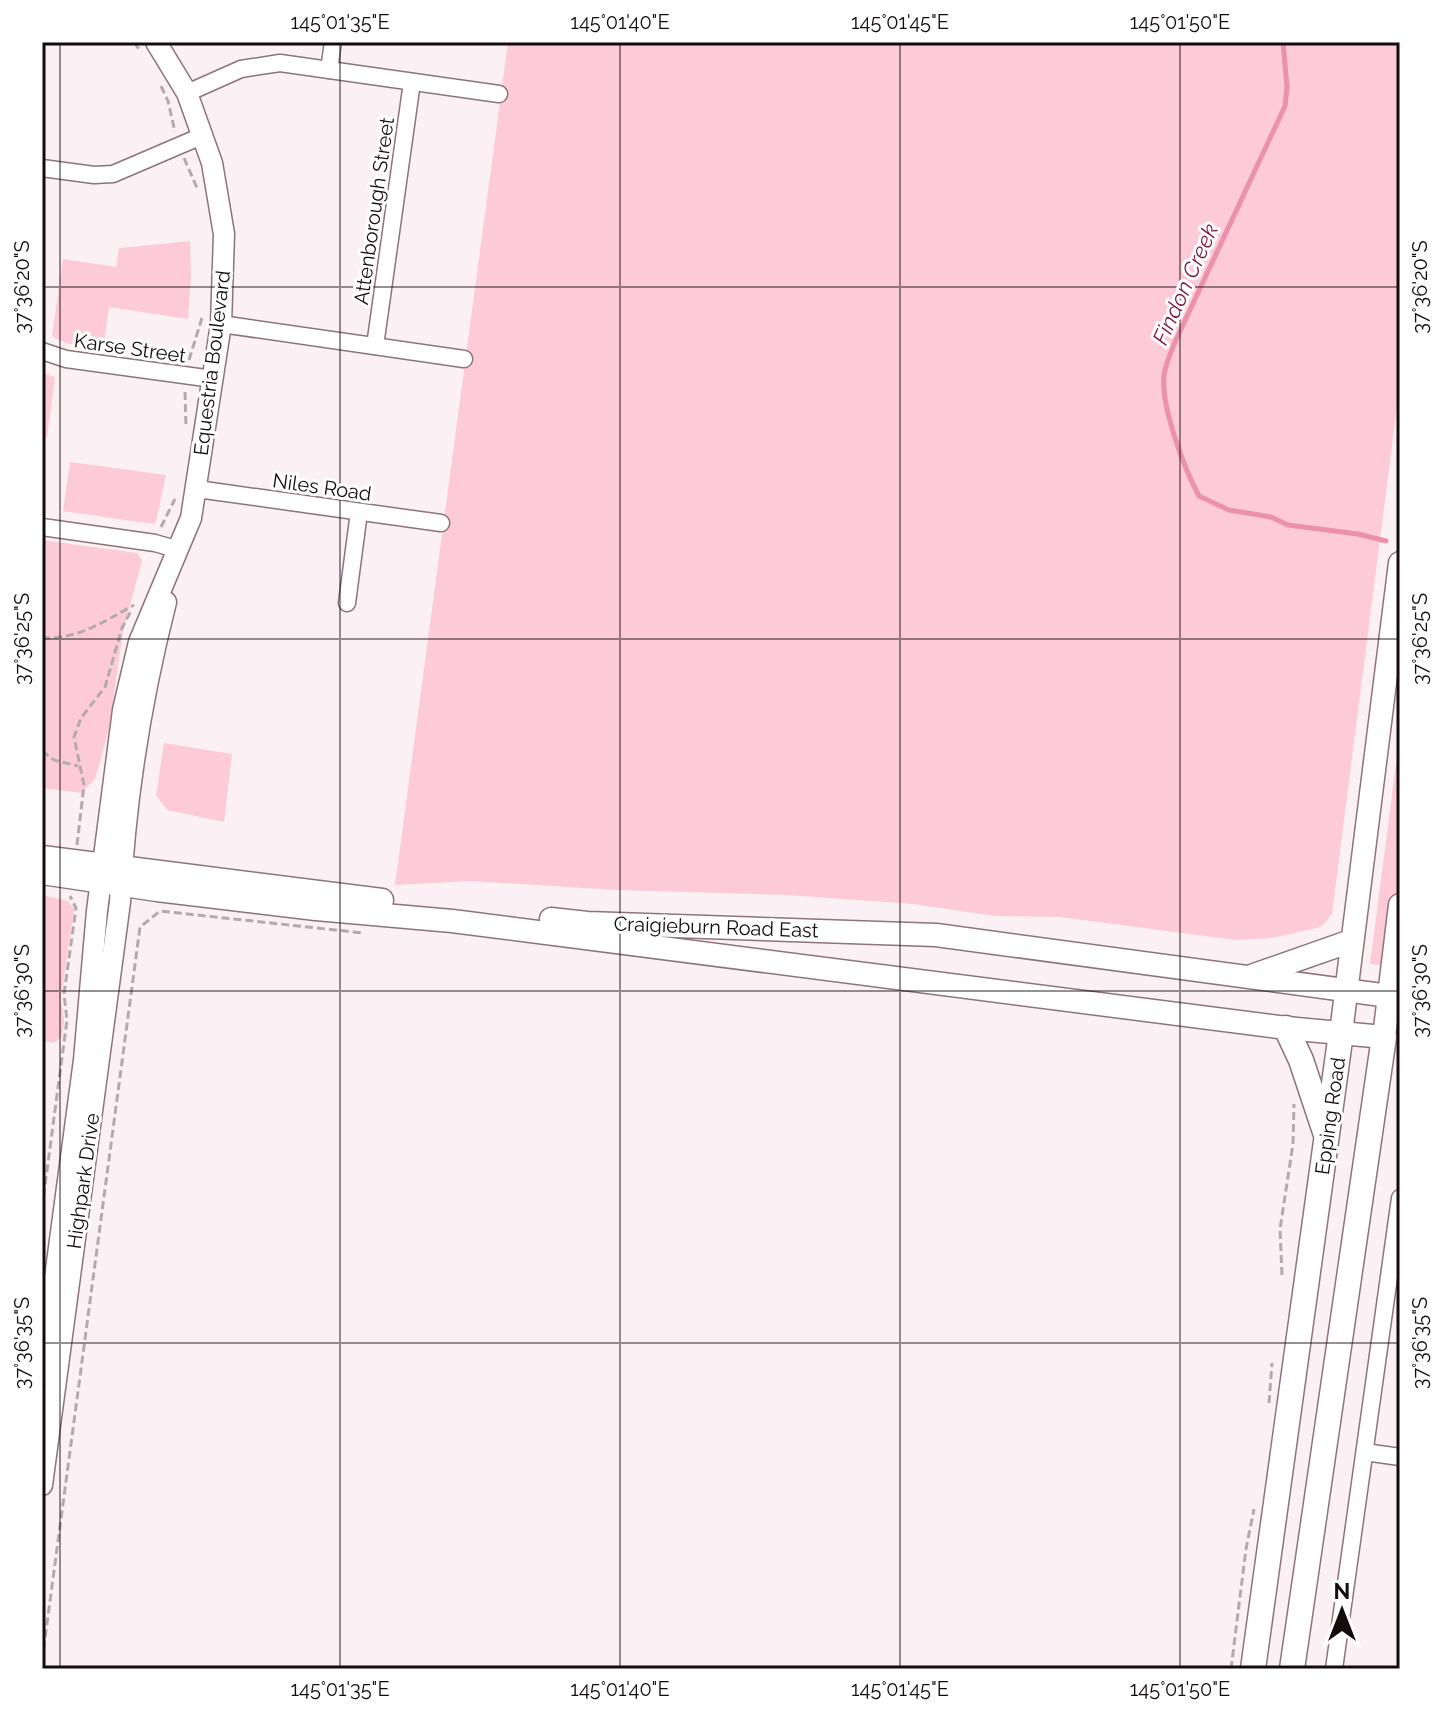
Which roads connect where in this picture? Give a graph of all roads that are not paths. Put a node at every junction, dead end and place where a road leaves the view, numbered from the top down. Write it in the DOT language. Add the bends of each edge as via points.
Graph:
graph roads {
  1 [pos="156,42"];
  2 [pos="333,42"];
  3 [pos="329,70"];
  4 [pos="412,82"];
  5 [pos="187,93"];
  6 [pos="499,94"];
  7 [pos="204,135"];
  8 [pos="42,168"];
  9 [pos="221,324"];
  10 [pos="375,346"];
  11 [pos="42,351"];
  12 [pos="464,359"];
  13 [pos="213,379"];
  14 [pos="197,489"];
  15 [pos="359,512"];
  16 [pos="441,523"];
  17 [pos="42,527"];
  18 [pos="179,550"];
  19 [pos="1400,563"];
  20 [pos="347,603"];
  21 [pos="42,857"];
  22 [pos="42,873"];
  23 [pos="112,874"];
  24 [pos="73,878"];
  25 [pos="1400,905"];
  26 [pos="1351,941"];
  27 [pos="1248,977"];
  28 [pos="1346,990"];
  29 [pos="1395,997"];
  30 [pos="1286,1028"];
  31 [pos="1341,1033"];
  32 [pos="1392,1038"];
  33 [pos="1389,1079"];
  34 [pos="1326,1134"];
  35 [pos="1400,1198"];
  36 [pos="46,1382"];
  37 [pos="1365,1452"];
  38 [pos="1400,1457"];
  39 [pos="42,1485"];
  40 [pos="1253,1669"];
  41 [pos="1292,1669"];
  42 [pos="1334,1669"];
  1 -- 5 [label="street, Equestria Boulevard"];
  2 -- 3 [label="street"];
  3 -- 4 [label="street"];
  3 -- 5 [label="street" via="280,63 253,66"];
  4 -- 6 [label="street"];
  4 -- 10 [label="street, Attenborough Street"];
  5 -- 7 [label="street, Equestria Boulevard"];
  7 -- 8 [label="street" via="113,174"];
  7 -- 9 [label="street, Equestria Boulevard" via="224,234"];
  9 -- 10 [label="street"];
  9 -- 13 [label="street, Equestria Boulevard"];
  10 -- 12 [label="street"];
  11 -- 13 [label="street, Karse Street" via="66,359"];
  13 -- 14 [label="street, Equestria Boulevard"];
  14 -- 15 [label="street, Niles Road"];
  14 -- 18 [label="street, Equestria Boulevard"];
  15 -- 16 [label="street, Niles Road"];
  15 -- 20 [label="street"];
  17 -- 18 [label="street"];
  18 -- 23 [label="street, Equestria Boulevard" via="151,610 128,684"];
  19 -- 26 [label="main road, Epping Road"];
  21 -- 24 [label="main road, Craigieburn Road East"];
  22 -- 24 [label="main road, Craigieburn Road East"];
  23 -- 24 [label="main road, Craigieburn Road East"];
  23 -- 27 [label="main road, Craigieburn Road East" via="587,923 936,935"];
  23 -- 30 [label="main road, Craigieburn Road East" via="316,909 452,921"];
  23 -- 36 [label="street, Highpark Drive"];
  25 -- 29 [label="main road, Epping Road"];
  26 -- 27 [label="main road"];
  26 -- 28 [label="main road, Epping Road"];
  27 -- 28 [label="main road, Craigieburn Road East"];
  28 -- 29 [label="main road, Craigieburn Road East"];
  28 -- 31 [label="main road, Epping Road"];
  29 -- 32 [label="main road, Epping Road"];
  30 -- 31 [label="main road, Craigieburn Road East"];
  30 -- 34 [label="main road"];
  31 -- 32 [label="main road, Craigieburn Road East"];
  31 -- 34 [label="main road, Epping Road"];
  32 -- 33 [label="main road, Epping Road"];
  33 -- 41 [label="main road, Epping Road"];
  34 -- 40 [label="main road, Epping Road"];
  35 -- 37 [label="street"];
  36 -- 39 [label="street, Highpark Drive"];
  37 -- 38 [label="street"];
  37 -- 42 [label="street"];
}
